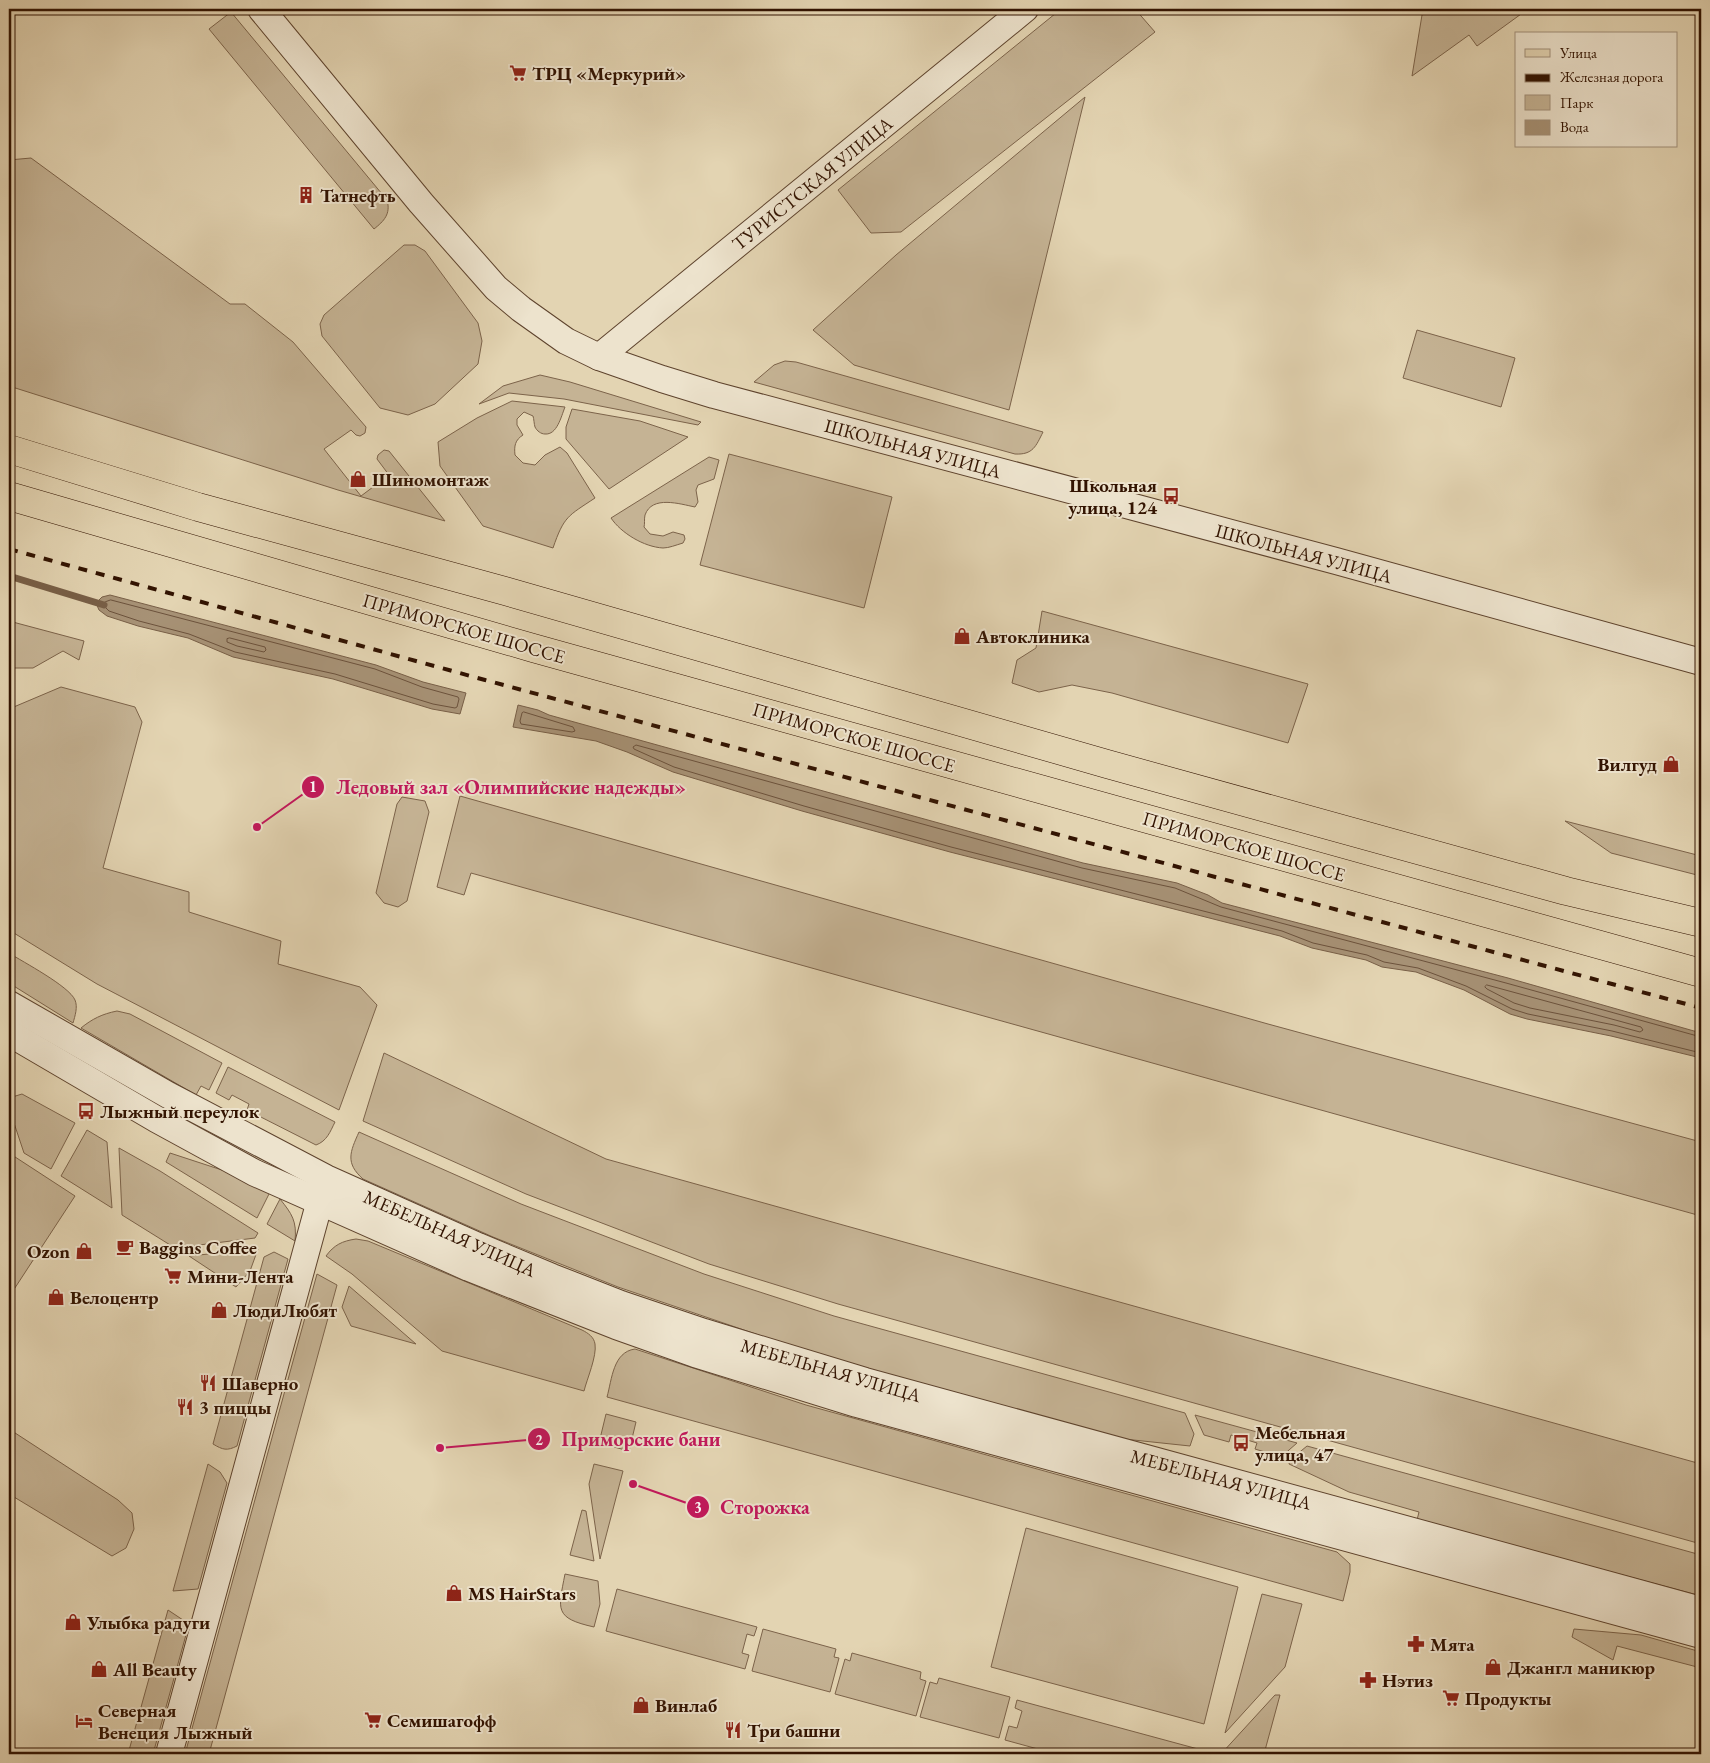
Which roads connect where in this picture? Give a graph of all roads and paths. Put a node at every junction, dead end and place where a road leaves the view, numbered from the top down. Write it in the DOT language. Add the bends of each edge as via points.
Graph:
graph roads {
  1 [pos="262,9"];
  2 [pos="1025,9"];
  3 [pos="599,357"];
  4 [pos="9,449"];
  5 [pos="9,496"];
  6 [pos="1701,662"];
  7 [pos="1701,923"];
  8 [pos="1701,973"];
  9 [pos="10,1007"];
  10 [pos="9,1033"];
  11 [pos="322,1190"];
  12 [pos="1701,1610"];
  13 [pos="1701,1635"];
  14 [pos="169,1754"];
  1 -- 3 [label="street, ШКОЛЬНАЯ УЛИЦА" via="421,203 496,288 566,341"];
  2 -- 3 [label="street, ТУРИСТСКАЯ УЛИЦА"];
  3 -- 6 [label="street, ШКОЛЬНАЯ УЛИЦА" via="714,395"];
  4 -- 7 [label="main road" via="198,507 1107,764 1566,891"];
  5 -- 8 [label="main road, ПРИМОРСКОЕ ШОССЕ" via="533,648"];
  9 -- 11 [label="street, МЕБЕЛЬНАЯ УЛИЦА" via="168,1096"];
  10 -- 11 [label="street, МЕБЕЛЬНАЯ УЛИЦА" via="255,1173"];
  11 -- 12 [label="street, МЕБЕЛЬНАЯ УЛИЦА" via="405,1215 621,1304 723,1338 866,1381"];
  11 -- 13 [label="street, МЕБЕЛЬНАЯ УЛИЦА" via="469,1268 616,1326 772,1378"];
  11 -- 14 [label="street"];
}
